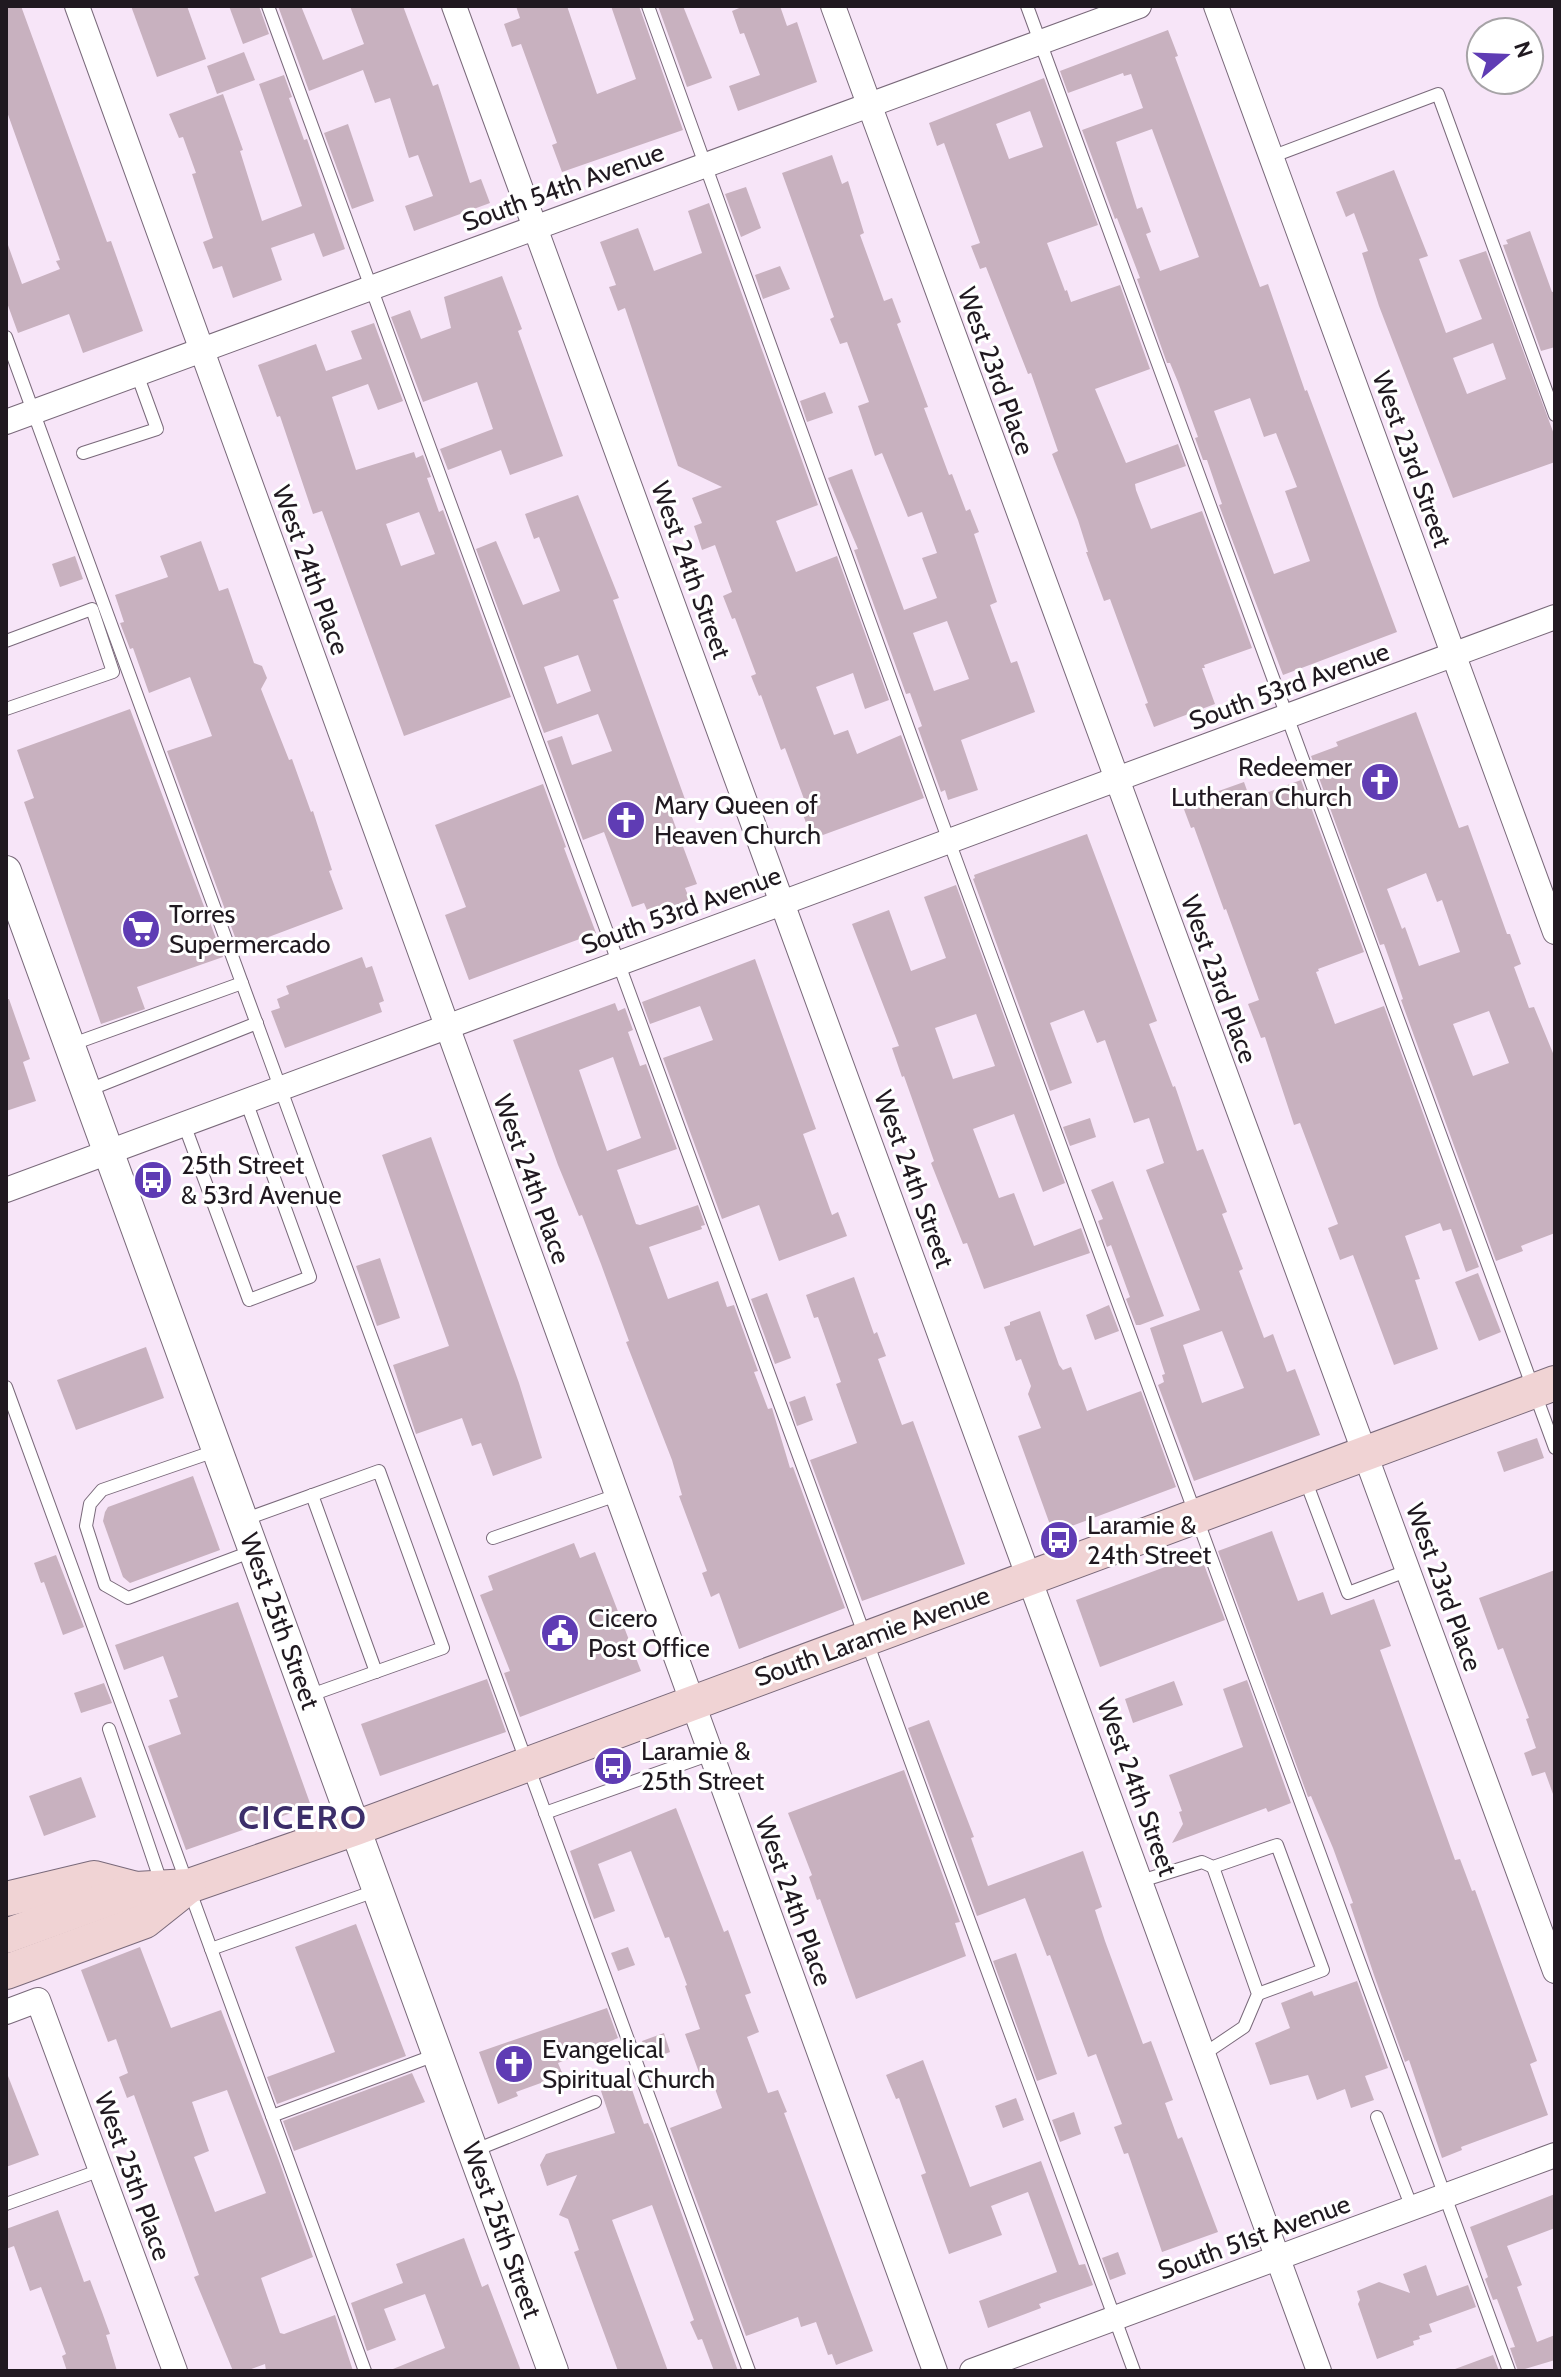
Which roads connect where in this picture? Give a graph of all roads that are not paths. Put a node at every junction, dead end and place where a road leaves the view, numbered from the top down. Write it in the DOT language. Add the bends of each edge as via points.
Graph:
graph roads {
  1 [pos="77,6"];
  2 [pos="268,6"];
  3 [pos="454,6"];
  4 [pos="648,6"];
  5 [pos="833,6"];
  6 [pos="1027,6"];
  7 [pos="1139,6"];
  8 [pos="1216,6"];
  9 [pos="1040,42"];
  10 [pos="869,105"];
  11 [pos="1271,157"];
  12 [pos="705,164"];
  13 [pos="536,228"];
  14 [pos="372,288"];
  15 [pos="6,337"];
  16 [pos="202,351"];
  17 [pos="137,374"];
  18 [pos="34,412"];
  19 [pos="1555,415"];
  20 [pos="6,422"];
  21 [pos="83,453"];
  22 [pos="1555,617"];
  23 [pos="6,641"];
  24 [pos="1453,655"];
  25 [pos="7,705"];
  26 [pos="1287,716"];
  27 [pos="1115,780"];
  28 [pos="949,841"];
  29 [pos="6,871"];
  30 [pos="783,902"];
  31 [pos="1555,932"];
  32 [pos="618,963"];
  33 [pos="242,983"];
  34 [pos="257,1023"];
  35 [pos="447,1026"];
  36 [pos="70,1045"];
  37 [pos="281,1088"];
  38 [pos="86,1091"];
  39 [pos="246,1101"];
  40 [pos="184,1124"];
  41 [pos="109,1151"];
  42 [pos="6,1190"];
  43 [pos="6,1387"];
  44 [pos="1544,1387"];
  45 [pos="1555,1448"];
  46 [pos="218,1450"];
  47 [pos="1366,1453"];
  48 [pos="1304,1476"];
  49 [pos="312,1495"];
  50 [pos="617,1495"];
  51 [pos="1196,1517"];
  52 [pos="243,1520"];
  53 [pos="493,1538"];
  54 [pos="254,1551"];
  55 [pos="1409,1570"];
  56 [pos="1031,1578"];
  57 [pos="866,1639"];
  58 [pos="376,1672"];
  59 [pos="308,1696"];
  60 [pos="692,1703"];
  61 [pos="109,1729"];
  62 [pos="711,1754"];
  63 [pos="527,1764"];
  64 [pos="545,1813"];
  65 [pos="356,1828"];
  66 [pos="1213,1867"];
  67 [pos="1141,1881"];
  68 [pos="378,1890"];
  69 [pos="164,1891"];
  70 [pos="6,1899"];
  71 [pos="6,1936"];
  72 [pos="211,1949"];
  73 [pos="1555,1971"];
  74 [pos="6,1972"];
  75 [pos="1258,1994"];
  76 [pos="6,2012"];
  77 [pos="438,2054"];
  78 [pos="1204,2054"];
  79 [pos="595,2102"];
  80 [pos="272,2116"];
  81 [pos="1377,2117"];
  82 [pos="473,2151"];
  83 [pos="1555,2155"];
  84 [pos="101,2170"];
  85 [pos="1445,2196"];
  86 [pos="6,2204"];
  87 [pos="1412,2208"];
  88 [pos="1278,2258"];
  89 [pos="1114,2318"];
  90 [pos="175,2371"];
  91 [pos="365,2371"];
  92 [pos="553,2371"];
  93 [pos="749,2371"];
  94 [pos="935,2371"];
  95 [pos="972,2371"];
  96 [pos="1134,2371"];
  97 [pos="1319,2371"];
  98 [pos="1509,2371"];
  1 -- 16 [label="street, West 24th Place"];
  2 -- 14 [label="lane"];
  3 -- 13 [label="street, West 24th Street"];
  4 -- 12 [label="lane"];
  5 -- 10 [label="street, West 23rd Place"];
  6 -- 9 [label="lane"];
  7 -- 9 [label="street, South 54th Avenue"];
  8 -- 11 [label="street, West 23rd Street"];
  9 -- 10 [label="street, South 54th Avenue"];
  9 -- 26 [label="lane"];
  10 -- 12 [label="street, South 54th Avenue"];
  10 -- 27 [label="street, West 23rd Place"];
  11 -- 19 [label="lane" via="1438,94"];
  11 -- 24 [label="street, West 23rd Street"];
  12 -- 13 [label="street, South 54th Avenue"];
  12 -- 28 [label="lane"];
  13 -- 14 [label="street, South 54th Avenue"];
  13 -- 30 [label="street, West 24th Street"];
  14 -- 16 [label="street, South 54th Avenue"];
  14 -- 32 [label="lane"];
  15 -- 18 [label="lane"];
  16 -- 17 [label="street, South 54th Avenue"];
  16 -- 35 [label="street, West 24th Place"];
  17 -- 18 [label="street, South 54th Avenue"];
  17 -- 21 [label="lane" via="157,429"];
  18 -- 20 [label="street, South 54th Avenue"];
  18 -- 33 [label="lane"];
  22 -- 24 [label="street, South 53rd Avenue"];
  23 -- 25 [label="lane" via="92,609 113,672"];
  24 -- 26 [label="street, South 53rd Avenue"];
  24 -- 31 [label="street, West 23rd Street"];
  26 -- 27 [label="street, South 53rd Avenue"];
  26 -- 44 [label="lane"];
  27 -- 28 [label="street, South 53rd Avenue"];
  27 -- 47 [label="street, West 23rd Place"];
  28 -- 30 [label="street, South 53rd Avenue"];
  28 -- 51 [label="lane"];
  29 -- 36 [label="street, West 25th Street" via="20,922"];
  30 -- 32 [label="street, South 53rd Avenue"];
  30 -- 56 [label="street, West 24th Street"];
  32 -- 35 [label="street, South 53rd Avenue"];
  32 -- 57 [label="lane"];
  33 -- 34 [label="lane"];
  33 -- 36 [label="lane"];
  34 -- 37 [label="lane"];
  34 -- 38 [label="lane"];
  35 -- 37 [label="street, South 53rd Avenue"];
  35 -- 50 [label="street, West 24th Place"];
  36 -- 38 [label="street, West 25th Street"];
  37 -- 39 [label="street, South 53rd Avenue"];
  37 -- 63 [label="lane"];
  38 -- 41 [label="street, West 25th Street"];
  39 -- 40 [label="street, South 53rd Avenue"];
  39 -- 40 [label="lane" via="310,1277 249,1300"];
  40 -- 41 [label="street, South 53rd Avenue"];
  41 -- 42 [label="street, South 53rd Avenue"];
  41 -- 46 [label="street, West 25th Street"];
  43 -- 69 [label="lane"];
  44 -- 45 [label="lane"];
  44 -- 47 [label="main road, South Laramie Avenue"];
  46 -- 52 [label="street, West 25th Street"];
  46 -- 54 [label="lane" via="102,1490 90,1504 86,1526 105,1585 128,1598"];
  47 -- 48 [label="main road, South Laramie Avenue"];
  47 -- 55 [label="street, West 23rd Place"];
  48 -- 51 [label="main road, South Laramie Avenue"];
  48 -- 55 [label="lane" via="1348,1593"];
  49 -- 52 [label="lane"];
  49 -- 58 [label="lane"];
  49 -- 58 [label="lane" via="379,1471 443,1648"];
  50 -- 53 [label="lane"];
  50 -- 60 [label="street, West 24th Place"];
  51 -- 56 [label="main road, South Laramie Avenue"];
  51 -- 85 [label="lane"];
  52 -- 54 [label="street, West 25th Street"];
  54 -- 59 [label="street, West 25th Street"];
  55 -- 73 [label="street, West 23rd Place"];
  56 -- 57 [label="main road, South Laramie Avenue"];
  56 -- 67 [label="street, West 24th Street"];
  57 -- 60 [label="main road, South Laramie Avenue"];
  57 -- 89 [label="lane"];
  58 -- 59 [label="lane"];
  59 -- 65 [label="street, West 25th Street"];
  60 -- 62 [label="street, West 24th Place"];
  60 -- 63 [label="main road, South Laramie Avenue"];
  61 -- 69 [label="lane"];
  62 -- 64 [label="lane"];
  62 -- 94 [label="street, West 24th Place"];
  63 -- 64 [label="lane"];
  63 -- 65 [label="main road, South Laramie Avenue"];
  64 -- 93 [label="lane"];
  65 -- 68 [label="street, West 25th Street"];
  65 -- 69 [label="main road, South Laramie Avenue"];
  66 -- 67 [label="lane" via="1202,1862"];
  66 -- 75 [label="lane"];
  66 -- 75 [label="lane" via="1277,1845 1323,1970"];
  67 -- 78 [label="street, West 24th Street"];
  68 -- 72 [label="lane"];
  68 -- 77 [label="street, West 25th Street"];
  69 -- 70 [label="main road" via="94,1878"];
  69 -- 71 [label="main road, South Laramie Avenue"];
  69 -- 72 [label="lane"];
  69 -- 74 [label="main road, South Laramie Avenue" via="145,1921"];
  72 -- 80 [label="lane"];
  75 -- 78 [label="lane" via="1244,2027"];
  76 -- 84 [label="street, West 25th Place" via="38,2000"];
  77 -- 80 [label="lane"];
  77 -- 82 [label="street, West 25th Street"];
  78 -- 88 [label="street, West 24th Street"];
  79 -- 82 [label="lane"];
  80 -- 91 [label="lane"];
  81 -- 87 [label="lane"];
  82 -- 92 [label="street, West 25th Street"];
  83 -- 85 [label="street, South 51st Avenue"];
  84 -- 86 [label="lane"];
  84 -- 90 [label="street, West 25th Place"];
  85 -- 87 [label="street, South 51st Avenue"];
  85 -- 98 [label="lane"];
  87 -- 88 [label="street, South 51st Avenue"];
  88 -- 89 [label="street, South 51st Avenue"];
  88 -- 97 [label="street, West 24th Street"];
  89 -- 95 [label="street, South 51st Avenue"];
  89 -- 96 [label="lane"];
}
